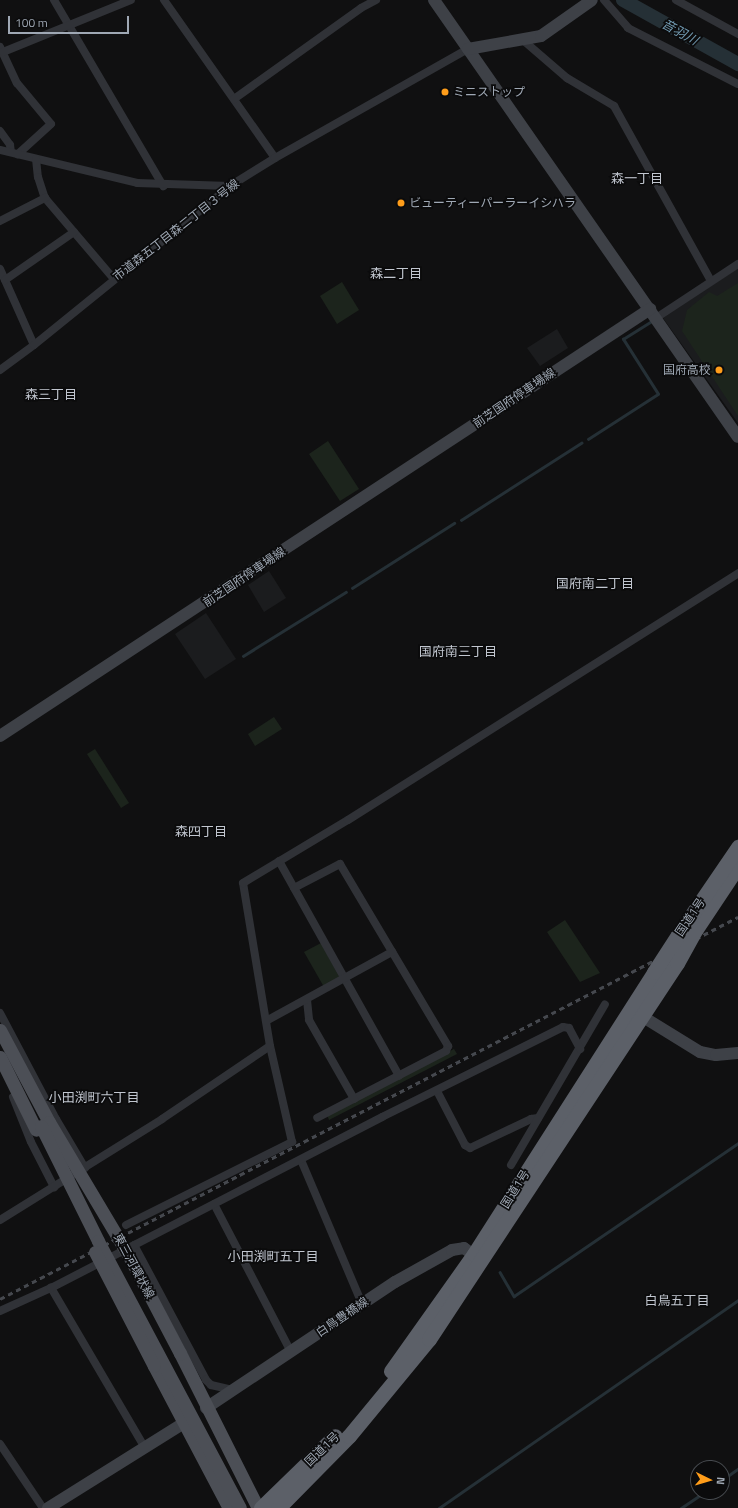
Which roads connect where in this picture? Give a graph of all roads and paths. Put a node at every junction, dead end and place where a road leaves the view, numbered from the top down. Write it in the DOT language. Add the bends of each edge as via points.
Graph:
graph roads {
  1 [pos="54,0"];
  2 [pos="131,0"];
  3 [pos="164,0"];
  4 [pos="376,0"];
  5 [pos="434,0"];
  6 [pos="592,0"];
  7 [pos="604,0"];
  8 [pos="676,0"];
  9 [pos="67,26"];
  10 [pos="738,34"];
  11 [pos="524,41"];
  12 [pos="2,49"];
  13 [pos="468,49"];
  14 [pos="738,84"];
  15 [pos="234,99"];
  16 [pos="0,131"];
  17 [pos="0,150"];
  18 [pos="15,153"];
  19 [pos="36,158"];
  20 [pos="275,158"];
  21 [pos="163,186"];
  22 [pos="230,186"];
  23 [pos="46,198"];
  24 [pos="0,221"];
  25 [pos="74,232"];
  26 [pos="738,264"];
  27 [pos="0,269"];
  28 [pos="114,279"];
  29 [pos="5,280"];
  30 [pos="711,281"];
  31 [pos="653,313"];
  32 [pos="34,345"];
  33 [pos="0,370"];
  34 [pos="738,437"];
  35 [pos="738,573"];
  36 [pos="0,736"];
  37 [pos="738,847"];
  38 [pos="279,861"];
  39 [pos="738,866"];
  40 [pos="294,888"];
  41 [pos="392,952"];
  42 [pos="345,978"];
  43 [pos="307,1000"];
  44 [pos="605,1004"];
  45 [pos="0,1013"];
  46 [pos="637,1013"];
  47 [pos="266,1021"];
  48 [pos="0,1030"];
  49 [pos="0,1038"];
  50 [pos="270,1046"];
  51 [pos="580,1049"];
  52 [pos="2,1053"];
  53 [pos="738,1053"];
  54 [pos="0,1070"];
  55 [pos="399,1076"];
  56 [pos="437,1091"];
  57 [pos="354,1099"];
  58 [pos="317,1118"];
  59 [pos="538,1118"];
  60 [pos="42,1126"];
  61 [pos="300,1160"];
  62 [pos="510,1165"];
  63 [pos="85,1168"];
  64 [pos="54,1187"];
  65 [pos="214,1204"];
  66 [pos="0,1220"];
  67 [pos="126,1225"];
  68 [pos="134,1245"];
  69 [pos="477,1258"];
  70 [pos="51,1288"];
  71 [pos="362,1304"];
  72 [pos="0,1311"];
  73 [pos="291,1352"];
  74 [pos="232,1390"];
  75 [pos="206,1408"];
  76 [pos="184,1423"];
  77 [pos="0,1444"];
  78 [pos="145,1448"];
  79 [pos="43,1508"];
  80 [pos="48,1508"];
  81 [pos="229,1508"];
  82 [pos="240,1508"];
  83 [pos="258,1508"];
  84 [pos="261,1508"];
  85 [pos="278,1508"];
  1 -- 9 [label="street"];
  2 -- 9 [label="street"];
  3 -- 15 [label="street"];
  4 -- 15 [label="street" via="361,8"];
  5 -- 13 [label="main road"];
  6 -- 11 [label="main road" via="541,36"];
  7 -- 14 [label="street" via="628,28"];
  8 -- 10 [label="street"];
  9 -- 12 [label="street"];
  9 -- 21 [label="street"];
  11 -- 13 [label="main road"];
  11 -- 30 [label="street" via="567,78 614,106"];
  12 -- 18 [label="street" via="17,83 51,124"];
  13 -- 20 [label="street, 市道森五丁目森二丁目３号線"];
  13 -- 31 [label="main road"];
  15 -- 20 [label="street"];
  16 -- 18 [label="street"];
  17 -- 18 [label="street"];
  18 -- 19 [label="street"];
  19 -- 21 [label="street" via="137,183"];
  19 -- 23 [label="street" via="38,177"];
  20 -- 22 [label="street, 市道森五丁目森二丁目３号線"];
  21 -- 22 [label="street"];
  22 -- 28 [label="street, 市道森五丁目森二丁目３号線"];
  23 -- 24 [label="street"];
  23 -- 25 [label="street"];
  25 -- 28 [label="street"];
  25 -- 29 [label="street"];
  26 -- 30 [label="street"];
  27 -- 29 [label="street"];
  28 -- 32 [label="street, 市道森五丁目森二丁目３号線"];
  29 -- 32 [label="street"];
  30 -- 31 [label="street"];
  31 -- 34 [label="main road"];
  31 -- 36 [label="main road, 前芝国府停車場線"];
  32 -- 33 [label="street, 市道森五丁目森二丁目３号線"];
  35 -- 38 [label="street"];
  37 -- 46 [label="highway, 国道1号, bridge" via="654,972"];
  38 -- 40 [label="street"];
  38 -- 47 [label="street" via="243,883"];
  39 -- 46 [label="highway, 国道1号, bridge" via="696,929 677,963"];
  40 -- 41 [label="street" via="340,864"];
  40 -- 42 [label="street"];
  41 -- 42 [label="street"];
  41 -- 55 [label="street" via="448,1046 446,1051"];
  42 -- 43 [label="street"];
  42 -- 55 [label="street"];
  43 -- 47 [label="street"];
  43 -- 57 [label="street" via="309,1020"];
  44 -- 51 [label="street"];
  45 -- 63 [label="street"];
  46 -- 53 [label="main road" via="700,1052 716,1055"];
  46 -- 69 [label="highway, 国道1号"];
  47 -- 50 [label="street"];
  48 -- 60 [label="main road, 東三河環状線"];
  49 -- 52 [label="main road, 東三河環状線"];
  50 -- 63 [label="street"];
  50 -- 67 [label="street" via="292,1142"];
  51 -- 56 [label="street" via="569,1028 563,1027"];
  51 -- 59 [label="street"];
  52 -- 60 [label="main road, 東三河環状線"];
  54 -- 64 [label="street"];
  55 -- 57 [label="street"];
  56 -- 59 [label="street" via="465,1145 470,1148 531,1118"];
  56 -- 61 [label="street"];
  57 -- 58 [label="street"];
  59 -- 62 [label="street"];
  60 -- 75 [label="main road, 東三河環状線, bridge" via="129,1256 180,1352"];
  60 -- 76 [label="main road, 東三河環状線, bridge" via="102,1268"];
  60 -- 82 [label="main road, 東三河環状線, bridge" via="98,1241"];
  61 -- 65 [label="street"];
  61 -- 71 [label="street"];
  63 -- 64 [label="street"];
  64 -- 66 [label="street"];
  65 -- 68 [label="street"];
  65 -- 73 [label="street"];
  68 -- 70 [label="street"];
  68 -- 74 [label="street" via="206,1380 211,1385"];
  69 -- 71 [label="main road, 白鳥豊橋線" via="464,1248 452,1250"];
  69 -- 84 [label="highway, 国道1号" via="383,1383 343,1428"];
  69 -- 85 [label="highway, 国道1号" via="429,1338 390,1388 349,1436"];
  70 -- 72 [label="street"];
  70 -- 78 [label="street"];
  71 -- 73 [label="main road, 白鳥豊橋線"];
  73 -- 74 [label="main road, 白鳥豊橋線"];
  74 -- 75 [label="main road, 白鳥豊橋線"];
  75 -- 83 [label="main road, 東三河環状線"];
  76 -- 78 [label="main road"];
  76 -- 81 [label="main road, 東三河環状線"];
  77 -- 79 [label="street"];
  78 -- 80 [label="main road"];
}
